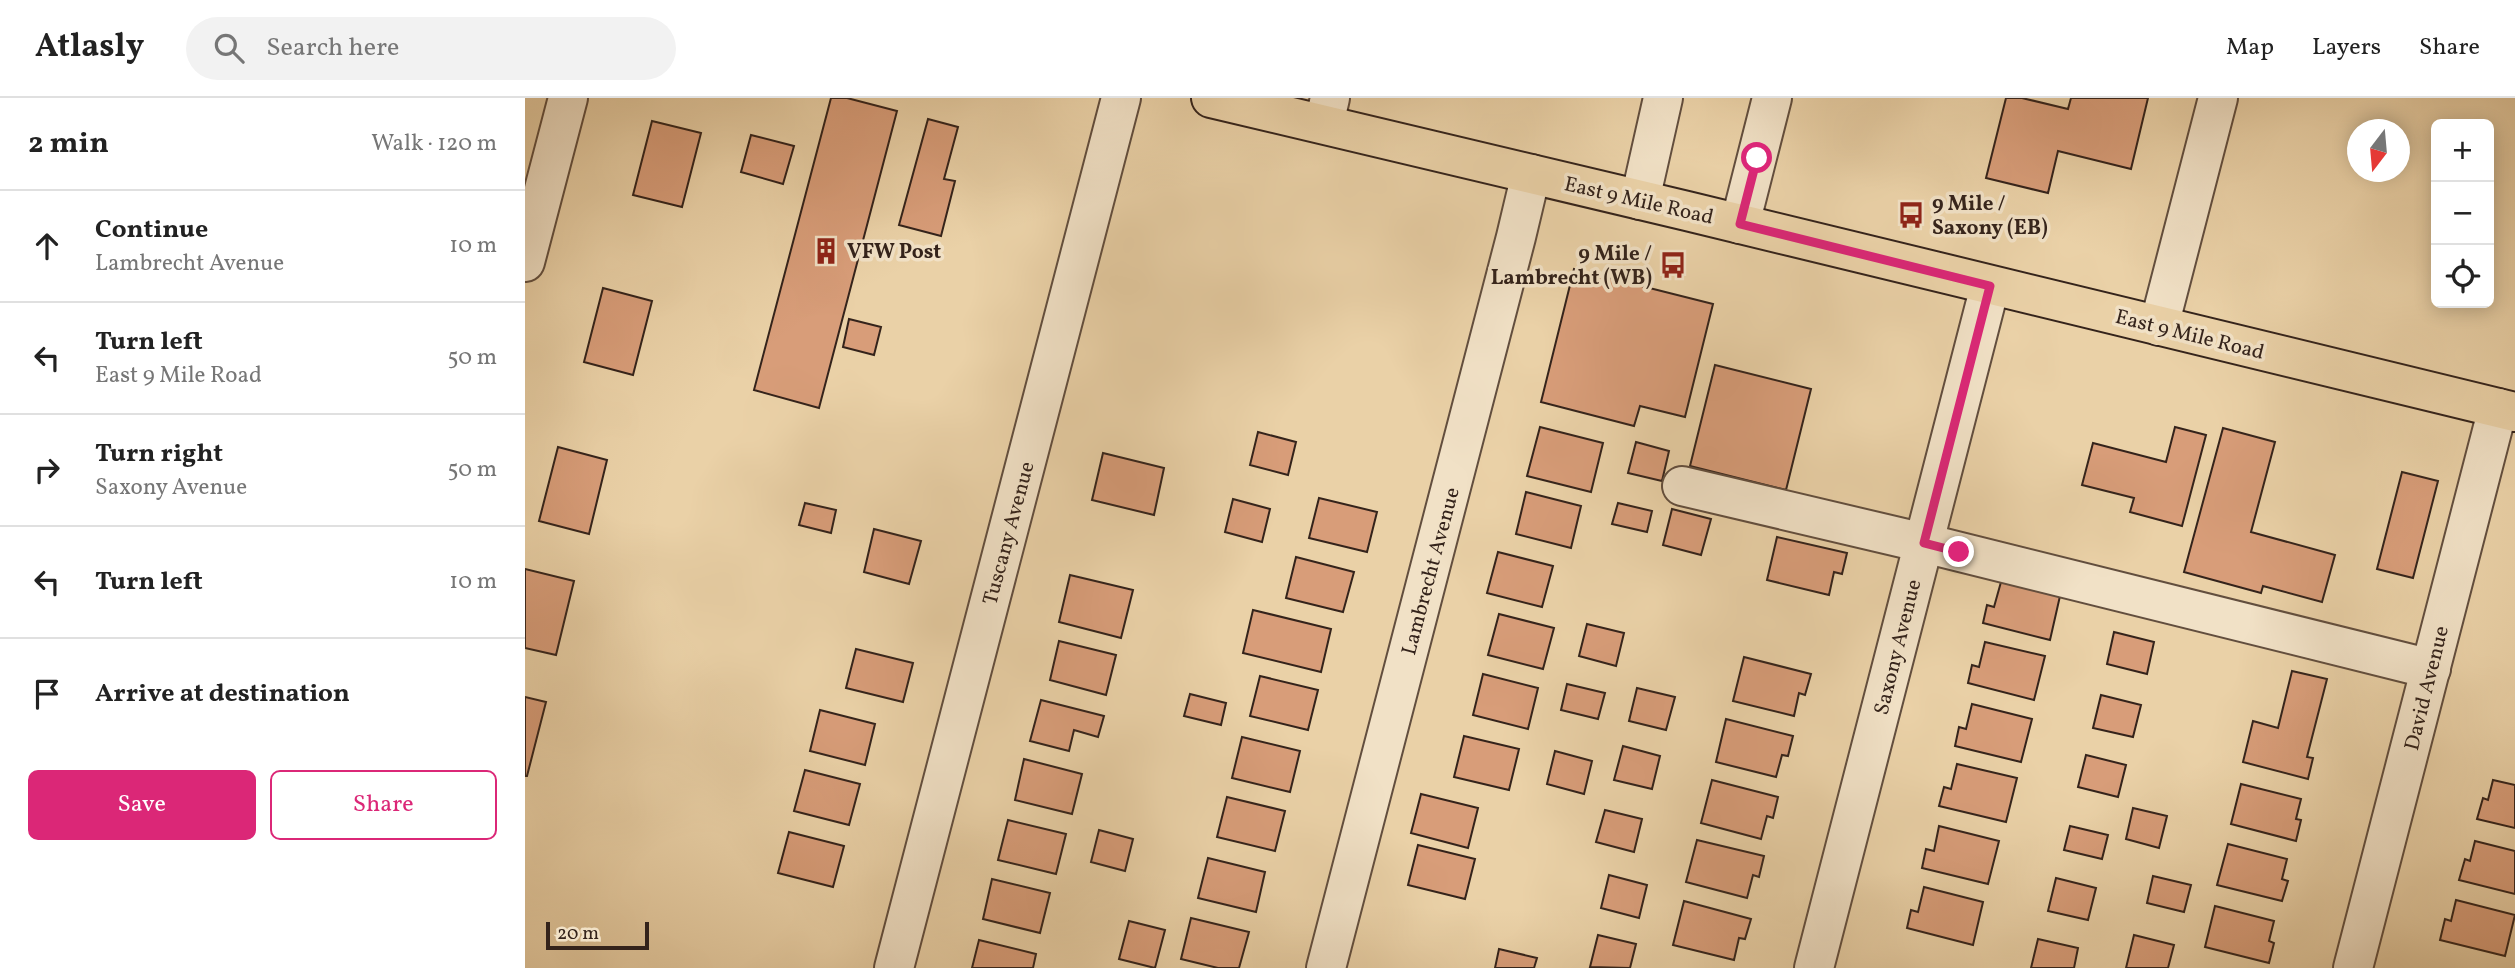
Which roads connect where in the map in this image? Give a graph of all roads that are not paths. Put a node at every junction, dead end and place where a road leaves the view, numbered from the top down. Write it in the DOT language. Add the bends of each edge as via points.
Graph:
graph roads {
  1 [pos="568,98"];
  2 [pos="1122,98"];
  3 [pos="1211,98"];
  4 [pos="1663,98"];
  5 [pos="1772,98"];
  6 [pos="2217,98"];
  7 [pos="1327,111"];
  8 [pos="539,147"];
  9 [pos="1531,174"];
  10 [pos="1640,200"];
  11 [pos="1740,224"];
  12 [pos="525,262"];
  13 [pos="1990,286"];
  14 [pos="2159,327"];
  15 [pos="2507,410"];
  16 [pos="1682,486"];
  17 [pos="1924,543"];
  18 [pos="2431,669"];
  19 [pos="894,968"];
  20 [pos="1326,968"];
  21 [pos="1815,968"];
  22 [pos="2353,968"];
  1 -- 8 [label="street"];
  2 -- 19 [label="street, Tuscany Avenue"];
  3 -- 7 [label="main road, East 9 Mile Road"];
  4 -- 10 [label="street"];
  5 -- 11 [label="street"];
  6 -- 14 [label="street"];
  7 -- 9 [label="main road, East 9 Mile Road"];
  8 -- 12 [label="street"];
  9 -- 10 [label="main road, East 9 Mile Road"];
  9 -- 20 [label="street, Lambrecht Avenue"];
  10 -- 11 [label="main road, East 9 Mile Road"];
  11 -- 13 [label="main road, East 9 Mile Road"];
  13 -- 14 [label="main road, East 9 Mile Road"];
  13 -- 17 [label="street, Saxony Avenue"];
  14 -- 15 [label="main road, East 9 Mile Road"];
  15 -- 18 [label="street, David Avenue"];
  16 -- 17 [label="street"];
  17 -- 18 [label="street"];
  17 -- 21 [label="street, Saxony Avenue"];
  18 -- 22 [label="street, David Avenue"];
}
